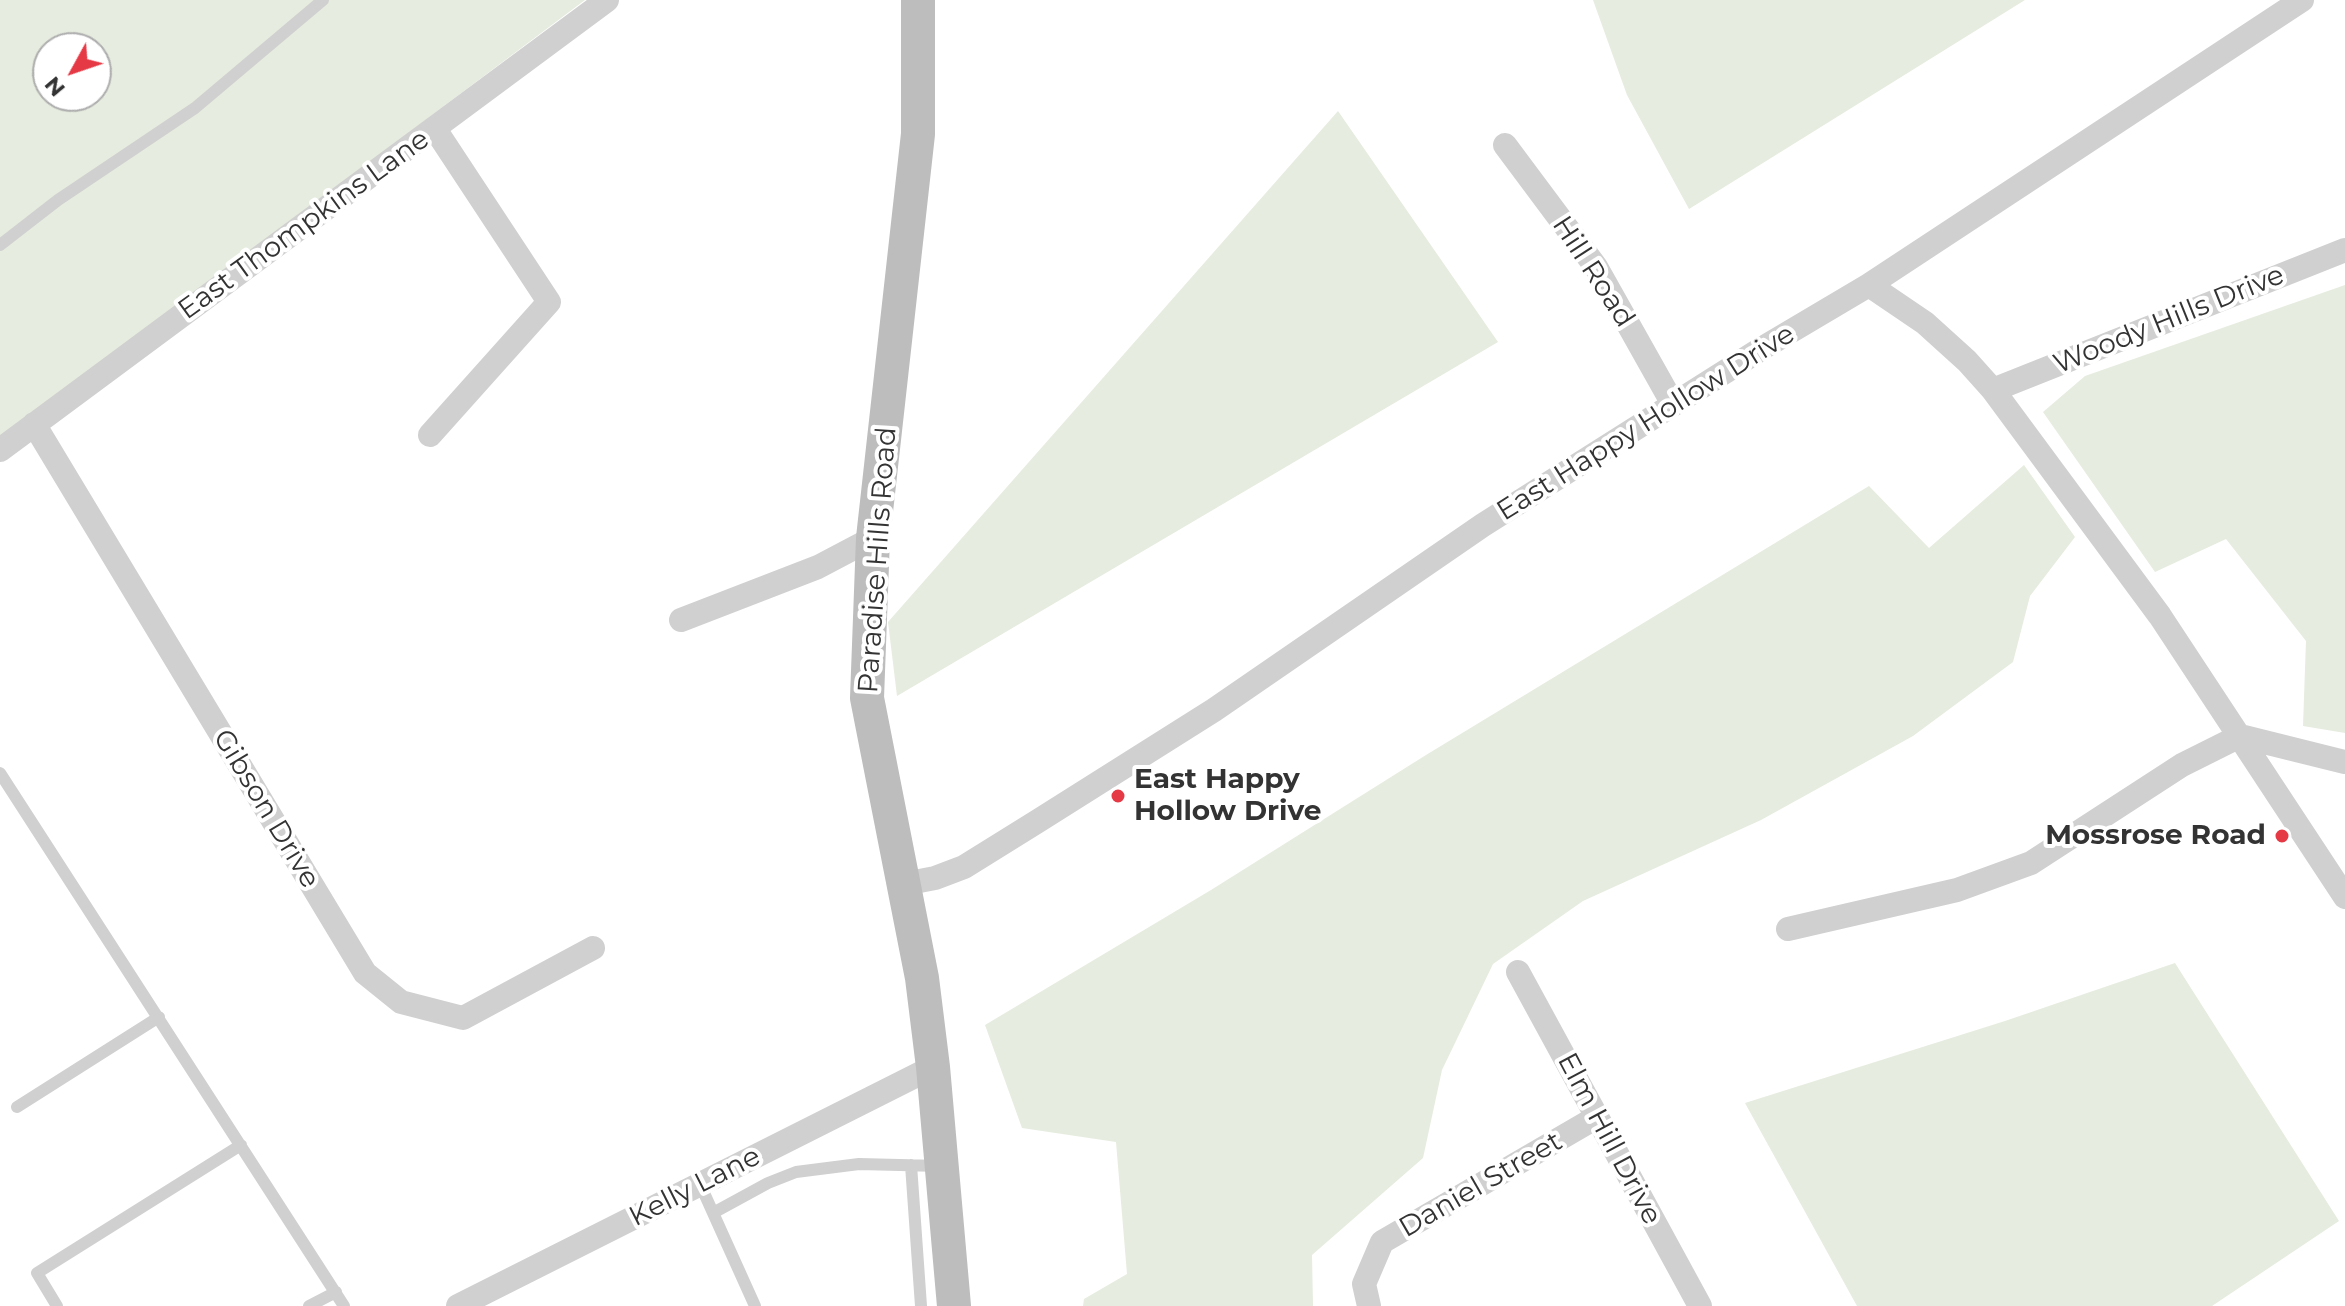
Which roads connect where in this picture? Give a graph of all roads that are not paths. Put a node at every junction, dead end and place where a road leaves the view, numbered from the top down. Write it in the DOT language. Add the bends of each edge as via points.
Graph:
graph roads {
  1 [pos="323,0"];
  2 [pos="607,0"];
  3 [pos="918,0"];
  4 [pos="2302,0"];
  5 [pos="435,129"];
  6 [pos="1505,145"];
  7 [pos="0,245"];
  8 [pos="2345,250"];
  9 [pos="1869,285"];
  10 [pos="1993,390"];
  11 [pos="1673,404"];
  12 [pos="34,424"];
  13 [pos="430,435"];
  14 [pos="0,450"];
  15 [pos="873,538"];
  16 [pos="681,620"];
  17 [pos="2240,736"];
  18 [pos="2345,762"];
  19 [pos="0,773"];
  20 [pos="904,884"];
  21 [pos="2345,897"];
  22 [pos="1788,929"];
  23 [pos="593,948"];
  24 [pos="1518,972"];
  25 [pos="159,1017"];
  26 [pos="933,1067"];
  27 [pos="17,1107"];
  28 [pos="1597,1117"];
  29 [pos="241,1145"];
  30 [pos="926,1166"];
  31 [pos="700,1184"];
  32 [pos="713,1213"];
  33 [pos="932,1241"];
  34 [pos="336,1292"];
  35 [pos="57,1306"];
  36 [pos="309,1306"];
  37 [pos="344,1306"];
  38 [pos="458,1306"];
  39 [pos="755,1306"];
  40 [pos="921,1306"];
  41 [pos="954,1306"];
  42 [pos="1369,1306"];
  43 [pos="1700,1306"];
  1 -- 7 [label="lane" via="195,108"];
  2 -- 5 [label="street, East Thompkins Lane"];
  3 -- 15 [label="street, Paradise Hills Road" via="918,134"];
  4 -- 9 [label="street, East Happy Hollow Drive"];
  5 -- 12 [label="street, East Thompkins Lane"];
  5 -- 13 [label="street" via="549,302"];
  6 -- 11 [label="street, Hill Road" via="1596,267"];
  8 -- 10 [label="street, Woody Hills Drive"];
  9 -- 10 [label="street" via="1925,323"];
  9 -- 11 [label="street, East Happy Hollow Drive"];
  10 -- 17 [label="street" via="2160,616"];
  11 -- 20 [label="street, East Happy Hollow Drive" via="1038,821 964,867"];
  12 -- 14 [label="street, East Thompkins Lane"];
  12 -- 23 [label="street, Gibson Drive" via="365,973 401,1002 463,1018"];
  15 -- 16 [label="street" via="818,567"];
  15 -- 20 [label="street, Paradise Hills Road" via="867,698"];
  17 -- 18 [label="street"];
  17 -- 21 [label="street"];
  17 -- 22 [label="street" via="2182,765 2031,863 1957,890"];
  19 -- 25 [label="lane"];
  20 -- 26 [label="street, Paradise Hills Road"];
  24 -- 28 [label="street, Elm Hill Drive"];
  25 -- 27 [label="lane"];
  25 -- 29 [label="lane"];
  26 -- 30 [label="street, Paradise Hills Road"];
  26 -- 31 [label="street, Kelly Lane"];
  28 -- 42 [label="street, Daniel Street" via="1382,1242 1364,1284"];
  28 -- 43 [label="street, Elm Hill Drive"];
  29 -- 34 [label="lane"];
  29 -- 35 [label="lane" via="37,1273"];
  30 -- 32 [label="lane" via="859,1164 796,1172"];
  30 -- 33 [label="street, Paradise Hills Road"];
  31 -- 32 [label="lane"];
  31 -- 38 [label="street, Kelly Lane"];
  32 -- 39 [label="lane"];
  33 -- 40 [label="lane"];
  33 -- 41 [label="street, Paradise Hills Road"];
  34 -- 36 [label="lane"];
  34 -- 37 [label="lane"];
}
